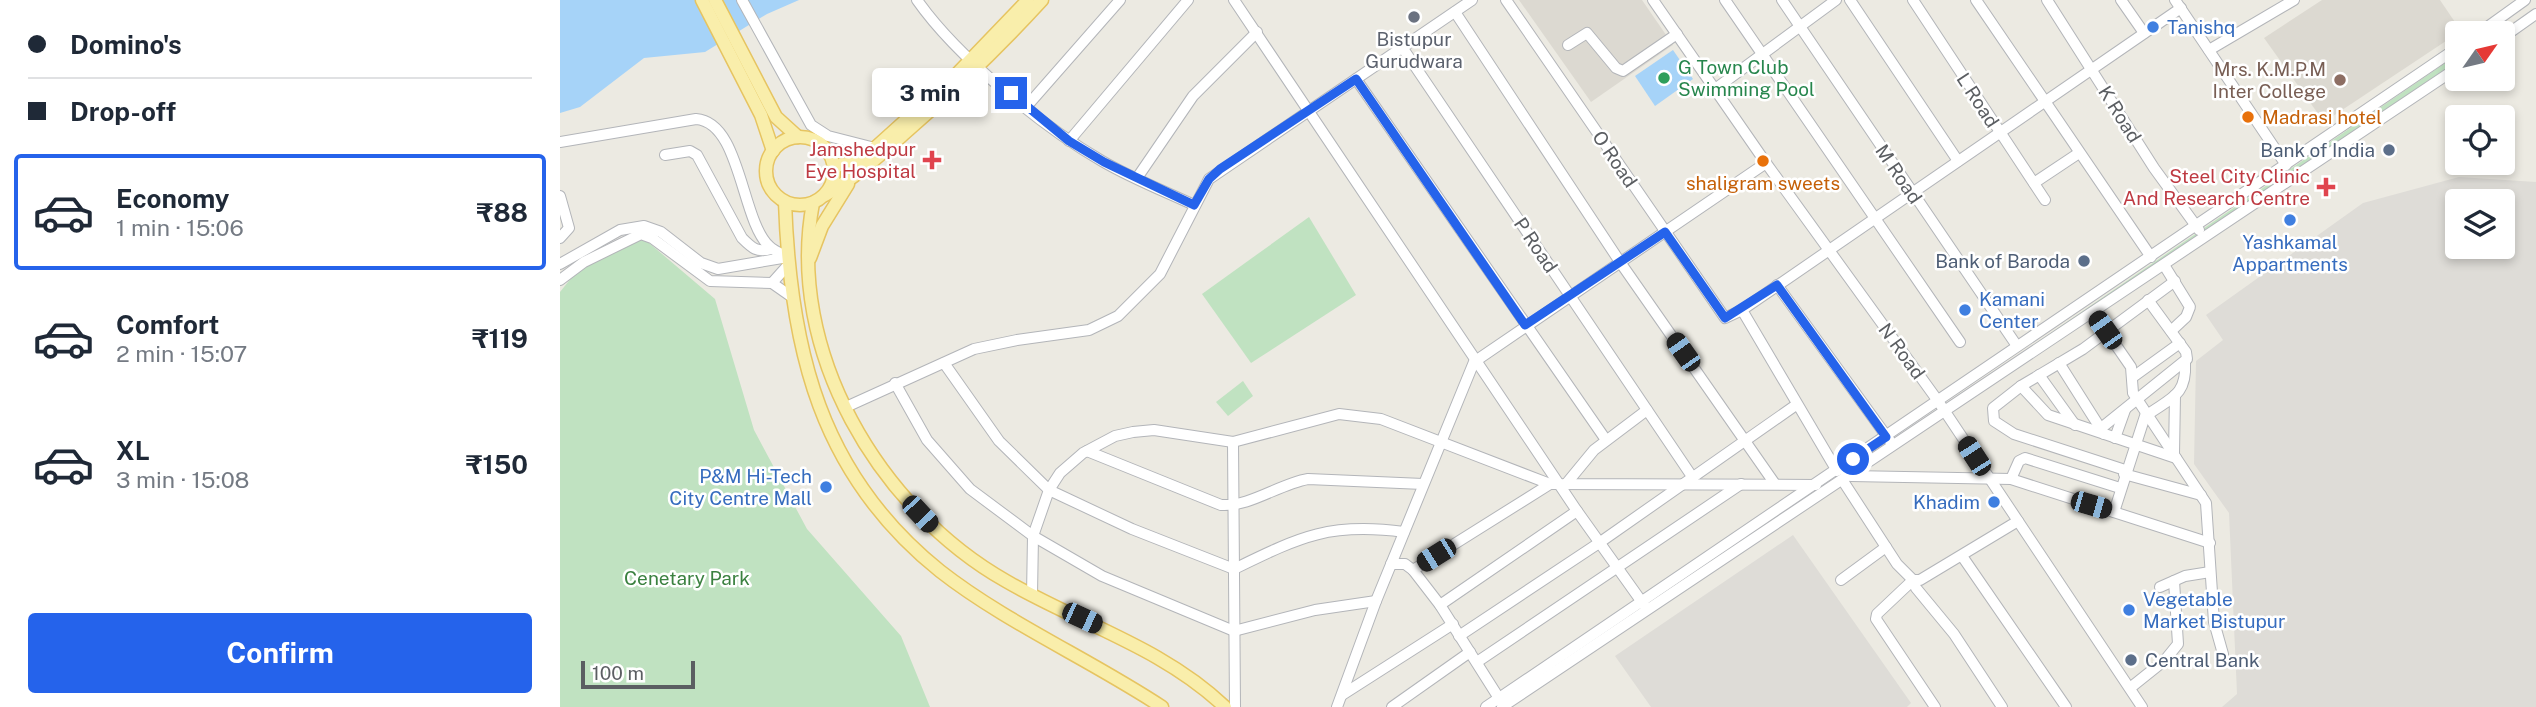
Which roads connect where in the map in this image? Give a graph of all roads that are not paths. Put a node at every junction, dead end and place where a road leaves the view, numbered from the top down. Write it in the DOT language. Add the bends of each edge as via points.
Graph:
graph roads {
  1 [pos="702,0"];
  2 [pos="715,0"];
  3 [pos="742,0"];
  4 [pos="917,0"];
  5 [pos="1028,0"];
  6 [pos="1042,0"];
  7 [pos="1120,0"];
  8 [pos="1188,0"];
  9 [pos="1234,0"];
  10 [pos="1472,0"];
  11 [pos="1506,0"];
  12 [pos="1653,0"];
  13 [pos="1725,0"];
  14 [pos="1782,0"];
  15 [pos="1836,0"];
  16 [pos="1850,0"];
  17 [pos="1913,0"];
  18 [pos="1976,0"];
  19 [pos="2047,0"];
  20 [pos="2120,0"];
  21 [pos="2294,0"];
  22 [pos="2525,0"];
  23 [pos="2178,4"];
  24 [pos="1455,12"];
  25 [pos="2536,14"];
  26 [pos="2496,21"];
  27 [pos="1800,28"];
  28 [pos="2515,29"];
  29 [pos="1257,32"];
  30 [pos="2144,33"];
  31 [pos="1677,34"];
  32 [pos="1568,45"];
  33 [pos="1402,47"];
  34 [pos="2209,50"];
  35 [pos="1762,56"];
  36 [pos="2445,56"];
  37 [pos="741,60"];
  38 [pos="975,63"];
  39 [pos="2091,68"];
  40 [pos="2445,76"];
  41 [pos="1356,79"];
  42 [pos="1715,89"];
  43 [pos="2045,100"];
  44 [pos="1027,106"];
  45 [pos="1307,111"];
  46 [pos="2000,132"];
  47 [pos="798,137"];
  48 [pos="1069,141"];
  49 [pos="560,142"];
  50 [pos="875,148"];
  51 [pos="773,151"];
  52 [pos="2079,153"];
  53 [pos="665,155"];
  54 [pos="1958,161"];
  55 [pos="1766,163"];
  56 [pos="2286,165"];
  57 [pos="834,166"];
  58 [pos="1137,178"];
  59 [pos="850,181"];
  60 [pos="2034,183"];
  61 [pos="1912,193"];
  62 [pos="825,195"];
  63 [pos="560,196"];
  64 [pos="2045,200"];
  65 [pos="785,202"];
  66 [pos="813,203"];
  67 [pos="1194,205"];
  68 [pos="1875,218"];
  69 [pos="2197,225"];
  70 [pos="1665,232"];
  71 [pos="560,238"];
  72 [pos="2205,239"];
  73 [pos="771,249"];
  74 [pos="1829,250"];
  75 [pos="2151,257"];
  76 [pos="788,260"];
  77 [pos="807,262"];
  78 [pos="1620,262"];
  79 [pos="560,264"];
  80 [pos="2164,265"];
  81 [pos="726,269"];
  82 [pos="560,279"];
  83 [pos="2175,281"];
  84 [pos="726,282"];
  85 [pos="772,283"];
  86 [pos="1777,285"];
  87 [pos="1570,296"];
  88 [pos="792,297"];
  89 [pos="2148,300"];
  90 [pos="1742,310"];
  91 [pos="2093,312"];
  92 [pos="1525,325"];
  93 [pos="2105,330"];
  94 [pos="2171,331"];
  95 [pos="1960,342"];
  96 [pos="2179,343"];
  97 [pos="2017,346"];
  98 [pos="1476,361"];
  99 [pos="944,363"];
  100 [pos="2059,363"];
  101 [pos="2186,363"];
  102 [pos="2039,375"];
  103 [pos="2133,377"];
  104 [pos="895,383"];
  105 [pos="2021,386"];
  106 [pos="2175,395"];
  107 [pos="2137,399"];
  108 [pos="1938,401"];
  109 [pos="1796,405"];
  110 [pos="846,407"];
  111 [pos="2125,409"];
  112 [pos="1647,410"];
  113 [pos="1945,411"];
  114 [pos="2146,414"];
  115 [pos="2076,425"];
  116 [pos="2106,434"];
  117 [pos="1886,437"];
  118 [pos="1606,440"];
  119 [pos="1441,441"];
  120 [pos="1746,441"];
  121 [pos="1234,442"];
  122 [pos="2134,444"];
  123 [pos="1894,446"];
  124 [pos="1087,451"];
  125 [pos="2176,457"];
  126 [pos="1837,471"];
  127 [pos="2125,472"];
  128 [pos="1847,479"];
  129 [pos="1988,479"];
  130 [pos="2011,479"];
  131 [pos="1690,481"];
  132 [pos="1423,484"];
  133 [pos="1558,484"];
  134 [pos="1741,484"];
  135 [pos="1776,484"];
  136 [pos="1816,485"];
  137 [pos="2120,488"];
  138 [pos="1049,490"];
  139 [pos="2202,495"];
  140 [pos="1234,506"];
  141 [pos="1577,511"];
  142 [pos="2114,512"];
  143 [pos="2018,521"];
  144 [pos="1404,532"];
  145 [pos="1033,537"];
  146 [pos="1599,543"];
  147 [pos="2210,543"];
  148 [pos="1886,547"];
  149 [pos="1962,556"];
  150 [pos="1391,564"];
  151 [pos="1234,569"];
  152 [pos="1618,569"];
  153 [pos="1413,570"];
  154 [pos="2210,572"];
  155 [pos="1841,580"];
  156 [pos="1913,580"];
  157 [pos="2175,581"];
  158 [pos="2160,587"];
  159 [pos="1032,595"];
  160 [pos="1376,601"];
  161 [pos="1440,605"];
  162 [pos="1645,607"];
  163 [pos="1453,624"];
  164 [pos="1234,631"];
  165 [pos="1459,636"];
  166 [pos="1470,652"];
  167 [pos="2223,653"];
  168 [pos="1477,662"];
  169 [pos="2130,688"];
  170 [pos="1342,695"];
  171 [pos="1502,704"];
  172 [pos="1162,707"];
  173 [pos="1225,707"];
  174 [pos="1235,707"];
  175 [pos="1337,707"];
  176 [pos="1392,707"];
  177 [pos="1486,707"];
  178 [pos="1935,707"];
  179 [pos="2002,707"];
  180 [pos="2066,707"];
  181 [pos="2143,707"];
  1 -- 37 [label="main road"];
  2 -- 37 [label="main road"];
  3 -- 50 [label="street" via="811,125 828,136"];
  4 -- 38 [label="street" via="945,36"];
  5 -- 38 [label="main road"];
  6 -- 38 [label="main road"];
  7 -- 44 [label="street"];
  8 -- 48 [label="street"];
  9 -- 29 [label="street"];
  10 -- 24 [label="street"];
  11 -- 70 [label="street, O Road"];
  12 -- 31 [label="street, N Road"];
  13 -- 35 [label="street"];
  14 -- 27 [label="street, M Road"];
  15 -- 27 [label="street"];
  16 -- 54 [label="street"];
  17 -- 46 [label="street, L Road"];
  18 -- 43 [label="street"];
  19 -- 39 [label="street, K Road"];
  20 -- 30 [label="street"];
  21 -- 34 [label="street"];
  22 -- 26 [label="street"];
  23 -- 30 [label="street"];
  23 -- 34 [label="street"];
  24 -- 33 [label="street"];
  24 -- 78 [label="street"];
  25 -- 28 [label="street"];
  27 -- 35 [label="street"];
  27 -- 61 [label="street, M Road"];
  29 -- 45 [label="street"];
  29 -- 58 [label="street" via="1193,96"];
  30 -- 39 [label="street"];
  31 -- 32 [label="street" via="1623,71 1587,33"];
  31 -- 42 [label="street, N Road"];
  33 -- 41 [label="street"];
  33 -- 87 [label="street, P Road"];
  34 -- 56 [label="street"];
  35 -- 42 [label="street"];
  35 -- 68 [label="street"];
  36 -- 56 [label="street"];
  37 -- 47 [label="main road" via="776,117"];
  37 -- 51 [label="main road"];
  38 -- 44 [label="street"];
  38 -- 50 [label="main road"];
  38 -- 59 [label="main road"];
  39 -- 43 [label="street"];
  39 -- 69 [label="street, K Road" via="2154,168"];
  40 -- 72 [label="street"];
  41 -- 45 [label="street"];
  41 -- 92 [label="street"];
  42 -- 55 [label="street, N Road"];
  43 -- 46 [label="street"];
  43 -- 52 [label="street"];
  44 -- 48 [label="street"];
  45 -- 67 [label="street" via="1220,169"];
  45 -- 98 [label="street"];
  46 -- 54 [label="street"];
  46 -- 60 [label="street, L Road"];
  47 -- 51 [label="main road" via="783,141"];
  47 -- 57 [label="main road" via="822,146"];
  48 -- 58 [label="street"];
  49 -- 73 [label="street" via="696,119 710,121 726,140"];
  50 -- 57 [label="main road" via="853,163"];
  51 -- 65 [label="main road" via="766,164 767,179"];
  52 -- 60 [label="street"];
  52 -- 75 [label="street"];
  53 -- 73 [label="street" via="690,151 697,155 742,238 753,249"];
  54 -- 61 [label="street"];
  55 -- 70 [label="street"];
  55 -- 74 [label="street, N Road"];
  56 -- 69 [label="street"];
  57 -- 62 [label="main road"];
  58 -- 67 [label="street"];
  59 -- 62 [label="main road"];
  59 -- 77 [label="main road" via="822,226"];
  60 -- 64 [label="street, L Road"];
  61 -- 68 [label="street"];
  61 -- 97 [label="street, M Road"];
  62 -- 66 [label="main road"];
  63 -- 71 [label="street" via="569,222"];
  65 -- 66 [label="main road"];
  65 -- 76 [label="main road"];
  66 -- 77 [label="main road"];
  67 -- 99 [label="street" via="1160,274 1118,316 1089,330 991,344"];
  68 -- 74 [label="street"];
  68 -- 95 [label="street"];
  69 -- 72 [label="street, K Road"];
  69 -- 75 [label="street"];
  70 -- 78 [label="street"];
  70 -- 90 [label="street, O Road" via="1725,318"];
  72 -- 80 [label="street"];
  73 -- 76 [label="street"];
  74 -- 86 [label="street"];
  74 -- 108 [label="street, N Road"];
  75 -- 97 [label="street"];
  76 -- 77 [label="main road"];
  76 -- 81 [label="street"];
  76 -- 85 [label="street"];
  76 -- 88 [label="main road"];
  77 -- 110 [label="main road" via="817,325"];
  78 -- 87 [label="street"];
  78 -- 120 [label="street"];
  79 -- 81 [label="street" via="620,230 644,226 661,232 701,263"];
  80 -- 83 [label="street"];
  80 -- 91 [label="street"];
  81 -- 84 [label="street"];
  82 -- 84 [label="street" via="641,234 700,276"];
  83 -- 89 [label="street"];
  83 -- 94 [label="street" via="2190,307"];
  84 -- 85 [label="street"];
  85 -- 88 [label="street"];
  86 -- 90 [label="street"];
  86 -- 117 [label="street"];
  87 -- 92 [label="street"];
  87 -- 112 [label="street, P Road"];
  88 -- 172 [label="main road" via="811,389 836,446 879,512 940,571"];
  89 -- 93 [label="street"];
  89 -- 94 [label="street"];
  90 -- 109 [label="street"];
  91 -- 93 [label="street"];
  91 -- 113 [label="street"];
  92 -- 98 [label="street"];
  92 -- 118 [label="street"];
  93 -- 100 [label="street"];
  93 -- 103 [label="street"];
  94 -- 96 [label="street"];
  96 -- 101 [label="street" via="2188,356"];
  96 -- 103 [label="street"];
  97 -- 108 [label="street"];
  98 -- 119 [label="street"];
  98 -- 133 [label="street"];
  99 -- 104 [label="street"];
  99 -- 138 [label="street" via="999,440"];
  100 -- 102 [label="street"];
  100 -- 116 [label="street"];
  101 -- 106 [label="street" via="2185,386"];
  101 -- 107 [label="street"];
  102 -- 105 [label="street"];
  102 -- 115 [label="street"];
  103 -- 107 [label="street"];
  104 -- 110 [label="street"];
  104 -- 145 [label="street" via="938,454 982,499"];
  105 -- 115 [label="street" via="2048,415"];
  105 -- 127 [label="street" via="1993,408 1994,421 2000,427"];
  106 -- 114 [label="street"];
  106 -- 125 [label="street"];
  107 -- 111 [label="street"];
  107 -- 114 [label="street"];
  108 -- 113 [label="street, N Road"];
  108 -- 117 [label="street"];
  109 -- 120 [label="street"];
  109 -- 126 [label="street"];
  110 -- 159 [label="main road" via="863,442 930,525 982,566"];
  111 -- 116 [label="street"];
  111 -- 116 [label="street"];
  112 -- 118 [label="street"];
  112 -- 131 [label="street, P Road"];
  113 -- 123 [label="street"];
  113 -- 129 [label="street, N Road"];
  114 -- 122 [label="street"];
  114 -- 125 [label="street"];
  115 -- 116 [label="street"];
  116 -- 122 [label="street"];
  117 -- 123 [label="street"];
  117 -- 126 [label="street"];
  118 -- 133 [label="street"];
  119 -- 121 [label="street" via="1381,419 1339,414"];
  119 -- 132 [label="street"];
  119 -- 133 [label="street"];
  120 -- 131 [label="street"];
  120 -- 135 [label="street"];
  121 -- 124 [label="street" via="1154,430 1115,436"];
  121 -- 140 [label="street"];
  122 -- 125 [label="street"];
  122 -- 127 [label="street"];
  123 -- 128 [label="street"];
  124 -- 138 [label="street" via="1065,468"];
  124 -- 140 [label="street" via="1221,505"];
  125 -- 139 [label="street"];
  126 -- 136 [label="street"];
  127 -- 137 [label="street"];
  127 -- 139 [label="street"];
  128 -- 129 [label="street"];
  128 -- 148 [label="street"];
  128 -- 162 [label="street"];
  129 -- 130 [label="street"];
  129 -- 143 [label="street, N Road"];
  130 -- 137 [label="street" via="2025,458"];
  130 -- 142 [label="street"];
  131 -- 133 [label="street"];
  131 -- 134 [label="street"];
  131 -- 146 [label="street"];
  132 -- 140 [label="street" via="1308,479"];
  132 -- 144 [label="street"];
  133 -- 141 [label="street"];
  133 -- 153 [label="street"];
  134 -- 135 [label="street"];
  134 -- 152 [label="street"];
  135 -- 136 [label="street"];
  136 -- 162 [label="street"];
  137 -- 142 [label="street"];
  138 -- 145 [label="street"];
  138 -- 151 [label="street"];
  139 -- 147 [label="street"];
  140 -- 151 [label="street"];
  141 -- 146 [label="street"];
  141 -- 161 [label="street"];
  142 -- 147 [label="street"];
  143 -- 149 [label="street"];
  143 -- 169 [label="street, N Road"];
  144 -- 150 [label="street"];
  144 -- 151 [label="street" via="1362,526 1334,530 1286,544"];
  145 -- 159 [label="street"];
  145 -- 164 [label="street" via="1102,576"];
  146 -- 152 [label="street"];
  146 -- 165 [label="street"];
  147 -- 154 [label="street"];
  148 -- 155 [label="street"];
  148 -- 156 [label="street"];
  149 -- 156 [label="street"];
  149 -- 180 [label="street"];
  150 -- 153 [label="street" via="1405,564"];
  150 -- 160 [label="street"];
  151 -- 164 [label="street"];
  152 -- 162 [label="street"];
  152 -- 168 [label="street"];
  153 -- 161 [label="street"];
  154 -- 157 [label="street"];
  154 -- 167 [label="street" via="2214,622"];
  156 -- 178 [label="street" via="1876,619"];
  156 -- 179 [label="street"];
  157 -- 158 [label="street"];
  157 -- 169 [label="street" via="2178,644"];
  159 -- 173 [label="main road" via="1175,666"];
  160 -- 164 [label="street" via="1315,610"];
  160 -- 170 [label="street"];
  161 -- 163 [label="street"];
  162 -- 171 [label="street"];
  163 -- 165 [label="street"];
  163 -- 170 [label="street"];
  164 -- 174 [label="street"];
  165 -- 166 [label="street"];
  166 -- 168 [label="street"];
  166 -- 176 [label="street"];
  168 -- 171 [label="street"];
  169 -- 181 [label="street, N Road"];
  170 -- 175 [label="street"];
  171 -- 177 [label="street"];
}
